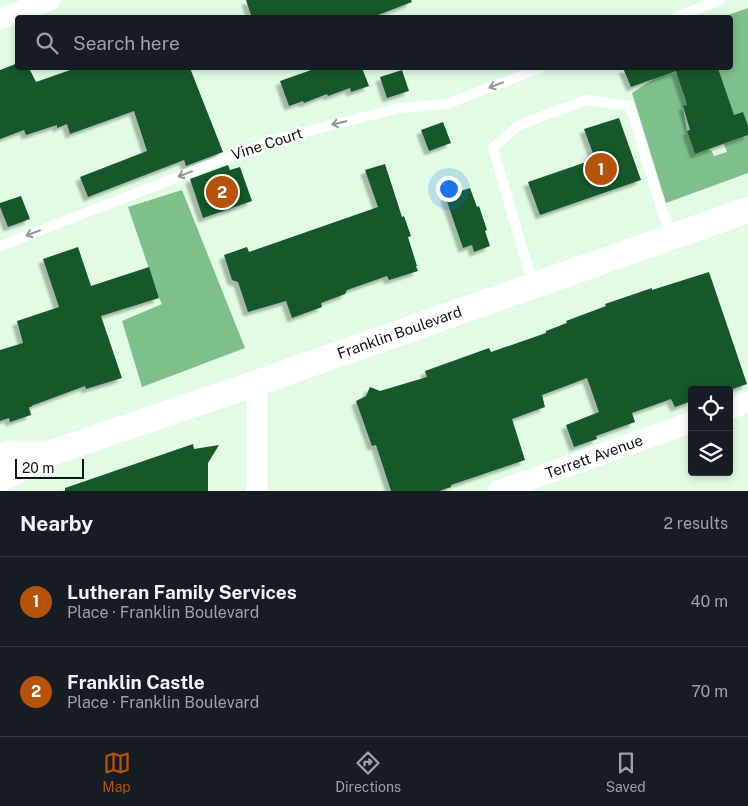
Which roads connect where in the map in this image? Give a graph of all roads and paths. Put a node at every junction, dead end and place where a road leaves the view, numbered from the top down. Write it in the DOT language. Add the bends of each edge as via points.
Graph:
graph roads {
  1 [pos="50,0"];
  2 [pos="720,0"];
  3 [pos="682,15"];
  4 [pos="0,19"];
  5 [pos="537,70"];
  6 [pos="748,210"];
  7 [pos="672,237"];
  8 [pos="0,246"];
  9 [pos="534,286"];
  10 [pos="257,383"];
  11 [pos="748,402"];
  12 [pos="733,408"];
  13 [pos="688,423"];
  14 [pos="51,453"];
  15 [pos="0,457"];
  16 [pos="0,479"];
  17 [pos="257,491"];
  18 [pos="498,491"];
  1 -- 4 [label="street"];
  2 -- 3 [label="lane"];
  5 -- 8 [label="lane, Vine Court, one-way" via="446,104 400,108 272,140"];
  6 -- 7 [label="street, Franklin Boulevard"];
  7 -- 9 [label="street, Franklin Boulevard"];
  7 -- 9 [label="lane" via="630,106 586,100 519,125 494,148"];
  9 -- 10 [label="street, Franklin Boulevard"];
  10 -- 14 [label="street, Franklin Boulevard"];
  10 -- 17 [label="street"];
  11 -- 12 [label="street"];
  13 -- 18 [label="street, Terrett Avenue"];
  14 -- 15 [label="street, Franklin Boulevard"];
  14 -- 16 [label="street, Franklin Boulevard"];
}
